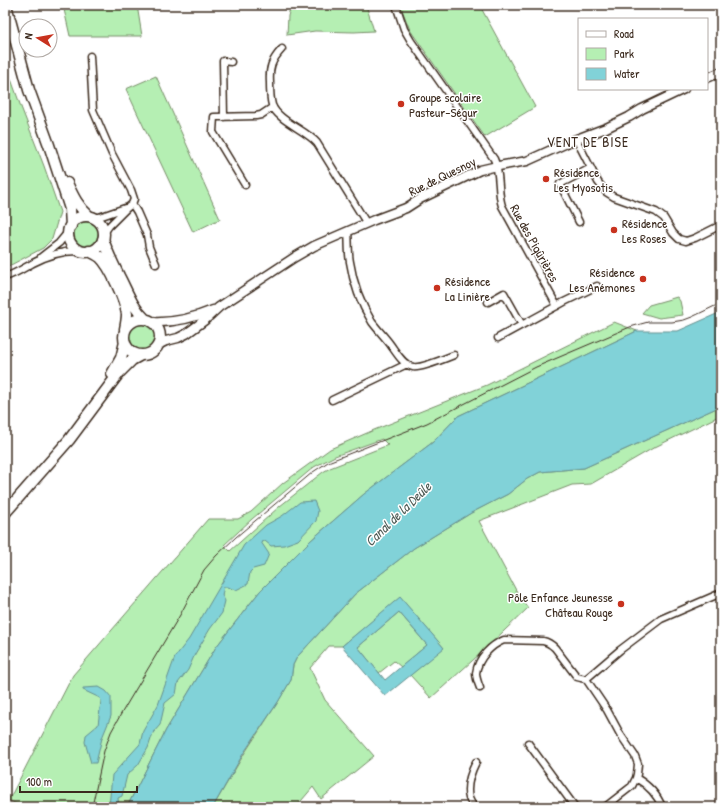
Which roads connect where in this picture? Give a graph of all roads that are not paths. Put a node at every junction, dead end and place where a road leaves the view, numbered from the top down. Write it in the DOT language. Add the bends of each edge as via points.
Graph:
graph roads {
  1 [pos="6,5"];
  2 [pos="396,5"];
  3 [pos="5,26"];
  4 [pos="282,49"];
  5 [pos="90,56"];
  6 [pos="231,62"];
  7 [pos="721,72"];
  8 [pos="708,78"];
  9 [pos="29,90"];
  10 [pos="682,90"];
  11 [pos="273,107"];
  12 [pos="224,117"];
  13 [pos="576,139"];
  14 [pos="48,145"];
  15 [pos="497,166"];
  16 [pos="591,168"];
  17 [pos="245,185"];
  18 [pos="129,206"];
  19 [pos="91,217"];
  20 [pos="579,222"];
  21 [pos="366,223"];
  22 [pos="721,225"];
  23 [pos="70,228"];
  24 [pos="348,231"];
  25 [pos="104,236"];
  26 [pos="85,251"];
  27 [pos="35,262"];
  28 [pos="156,264"];
  29 [pos="5,277"];
  30 [pos="598,286"];
  31 [pos="488,302"];
  32 [pos="557,306"];
  33 [pos="219,307"];
  34 [pos="149,320"];
  35 [pos="522,325"];
  36 [pos="125,329"];
  37 [pos="498,338"];
  38 [pos="125,342"];
  39 [pos="158,345"];
  40 [pos="141,355"];
  41 [pos="454,355"];
  42 [pos="407,364"];
  43 [pos="332,400"];
  44 [pos="81,423"];
  45 [pos="5,513"];
  46 [pos="721,593"];
  47 [pos="586,679"];
  48 [pos="480,688"];
  49 [pos="528,743"];
  50 [pos="476,762"];
  51 [pos="636,778"];
  52 [pos="474,807"];
  53 [pos="575,807"];
  54 [pos="605,807"];
  55 [pos="662,807"];
  1 -- 9 [label="main road"];
  2 -- 15 [label="street" via="411,41"];
  3 -- 9 [label="main road" via="19,73"];
  4 -- 11 [label="street" via="270,68"];
  5 -- 18 [label="street" via="93,110 132,193 134,200"];
  6 -- 12 [label="street" via="223,62"];
  7 -- 8 [label="street"];
  9 -- 14 [label="main road"];
  10 -- 13 [label="street, Rue de Quesnoy" via="606,128"];
  11 -- 12 [label="street" via="261,115"];
  11 -- 21 [label="street" via="282,117 317,143"];
  12 -- 17 [label="street" via="214,117 214,132"];
  13 -- 15 [label="street, Rue de Quesnoy" via="527,161"];
  13 -- 16 [label="street"];
  14 -- 19 [label="main road" via="75,200"];
  14 -- 23 [label="main road" via="70,209"];
  15 -- 21 [label="street, Rue de Quesnoy" via="480,170 406,208"];
  15 -- 32 [label="street, Rue des Piqûrières" via="502,206"];
  16 -- 20 [label="street" via="560,184"];
  16 -- 22 [label="street" via="606,192 656,212 664,218 679,239 686,241 695,238"];
  18 -- 19 [label="street" via="100,217"];
  18 -- 25 [label="street" via="109,226"];
  18 -- 28 [label="street" via="137,212"];
  19 -- 23 [label="main road" via="79,218"];
  19 -- 25 [label="main road" via="101,224"];
  21 -- 24 [label="street, Rue de Quesnoy"];
  23 -- 26 [label="main road" via="71,243 75,248"];
  23 -- 27 [label="street" via="59,243"];
  24 -- 33 [label="street, Rue de Quesnoy" via="307,249"];
  24 -- 42 [label="street" via="349,258 363,304 378,330"];
  25 -- 26 [label="main road" via="99,247"];
  25 -- 34 [label="main road" via="106,249 131,301"];
  26 -- 27 [label="street" via="60,252"];
  26 -- 36 [label="main road" via="102,260 115,282 126,309"];
  27 -- 29 [label="street"];
  30 -- 32 [label="street"];
  31 -- 35 [label="street" via="504,293"];
  32 -- 35 [label="street"];
  33 -- 34 [label="street, Rue de Quesnoy" via="203,314 168,322"];
  33 -- 39 [label="street, Rue de Quesnoy" via="186,334"];
  34 -- 36 [label="main road" via="134,320"];
  34 -- 39 [label="main road" via="160,334"];
  35 -- 37 [label="street"];
  36 -- 38 [label="main road"];
  38 -- 40 [label="main road" via="131,351"];
  38 -- 44 [label="main road" via="120,360"];
  39 -- 40 [label="main road" via="150,353"];
  40 -- 44 [label="main road" via="119,373"];
  41 -- 42 [label="street" via="418,367"];
  42 -- 43 [label="street"];
  44 -- 45 [label="main road"];
  46 -- 47 [label="street" via="661,619"];
  47 -- 48 [label="street" via="577,676 555,648 547,642 504,640 493,646 480,661 476,673"];
  47 -- 51 [label="street" via="635,756 638,764"];
  49 -- 53 [label="street"];
  50 -- 52 [label="street" via="468,791"];
  51 -- 54 [label="street" via="628,790"];
  51 -- 55 [label="street" via="649,786"];
}
